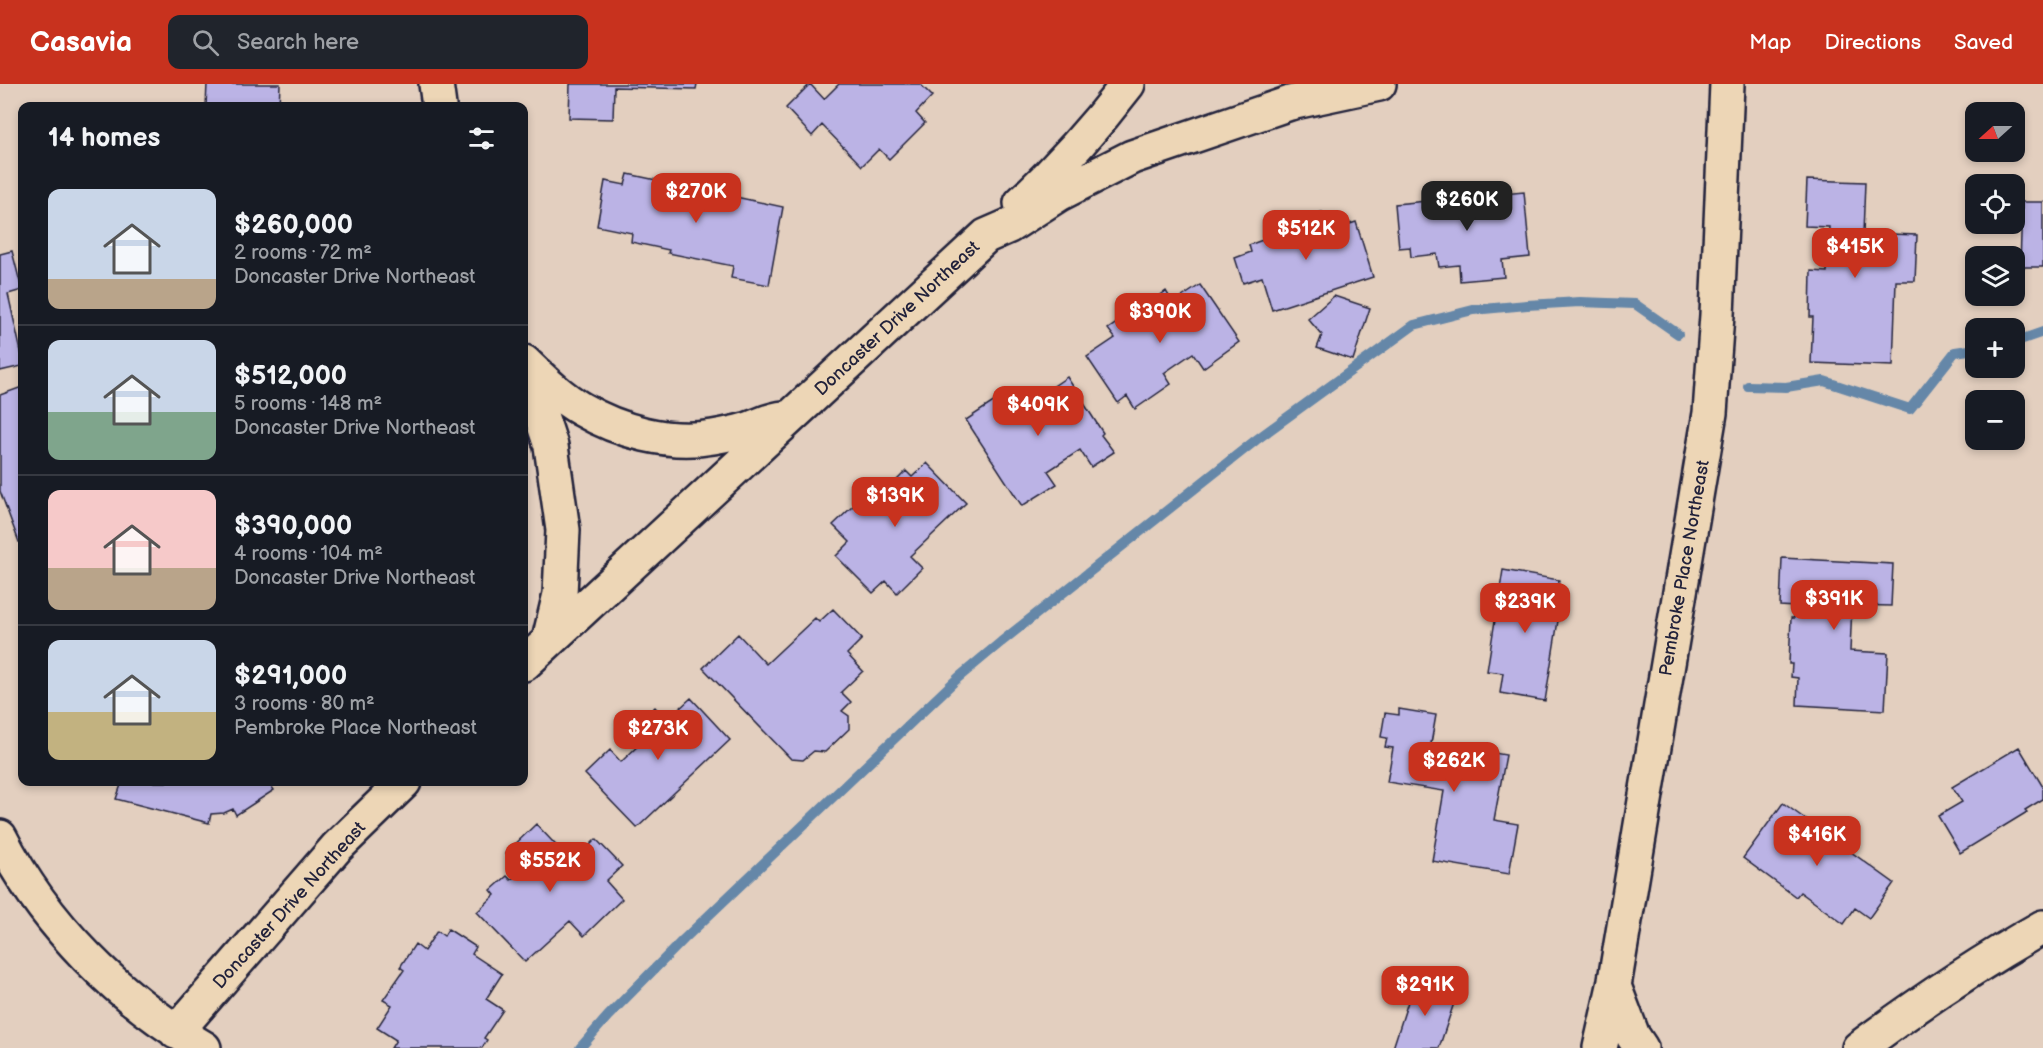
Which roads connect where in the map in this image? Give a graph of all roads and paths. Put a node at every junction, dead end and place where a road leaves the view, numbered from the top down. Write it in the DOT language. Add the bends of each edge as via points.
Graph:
graph roads {
  1 [pos="436,84"];
  2 [pos="1128,84"];
  3 [pos="1379,84"];
  4 [pos="1727,84"];
  5 [pos="1276,96"];
  6 [pos="438,102"];
  7 [pos="986,236"];
  8 [pos="528,365"];
  9 [pos="528,374"];
  10 [pos="790,417"];
  11 [pos="549,640"];
  12 [pos="528,660"];
  13 [pos="400,786"];
  14 [pos="0,837"];
  15 [pos="2043,927"];
  16 [pos="1614,986"];
  17 [pos="176,1032"];
  18 [pos="204,1048"];
  19 [pos="1600,1048"];
  20 [pos="1641,1048"];
  21 [pos="1859,1048"];
  1 -- 6 [label="street"];
  2 -- 7 [label="street" via="1045,180"];
  3 -- 5 [label="street, Doncaster Drive Northeast"];
  4 -- 16 [label="street, Pembroke Place Northeast" via="1710,413"];
  5 -- 7 [label="street, Doncaster Drive Northeast" via="1132,157"];
  7 -- 10 [label="street, Doncaster Drive Northeast"];
  8 -- 10 [label="street" via="579,408 640,434 710,438"];
  9 -- 11 [label="street" via="551,446 563,530 560,594"];
  10 -- 11 [label="street, Doncaster Drive Northeast"];
  11 -- 12 [label="street, Doncaster Drive Northeast"];
  13 -- 17 [label="street, Doncaster Drive Northeast" via="337,847"];
  14 -- 17 [label="street" via="46,908 84,954"];
  15 -- 21 [label="street" via="1917,1006"];
  16 -- 19 [label="street, Pembroke Place Northeast"];
  16 -- 20 [label="street"];
  17 -- 18 [label="street"];
}
